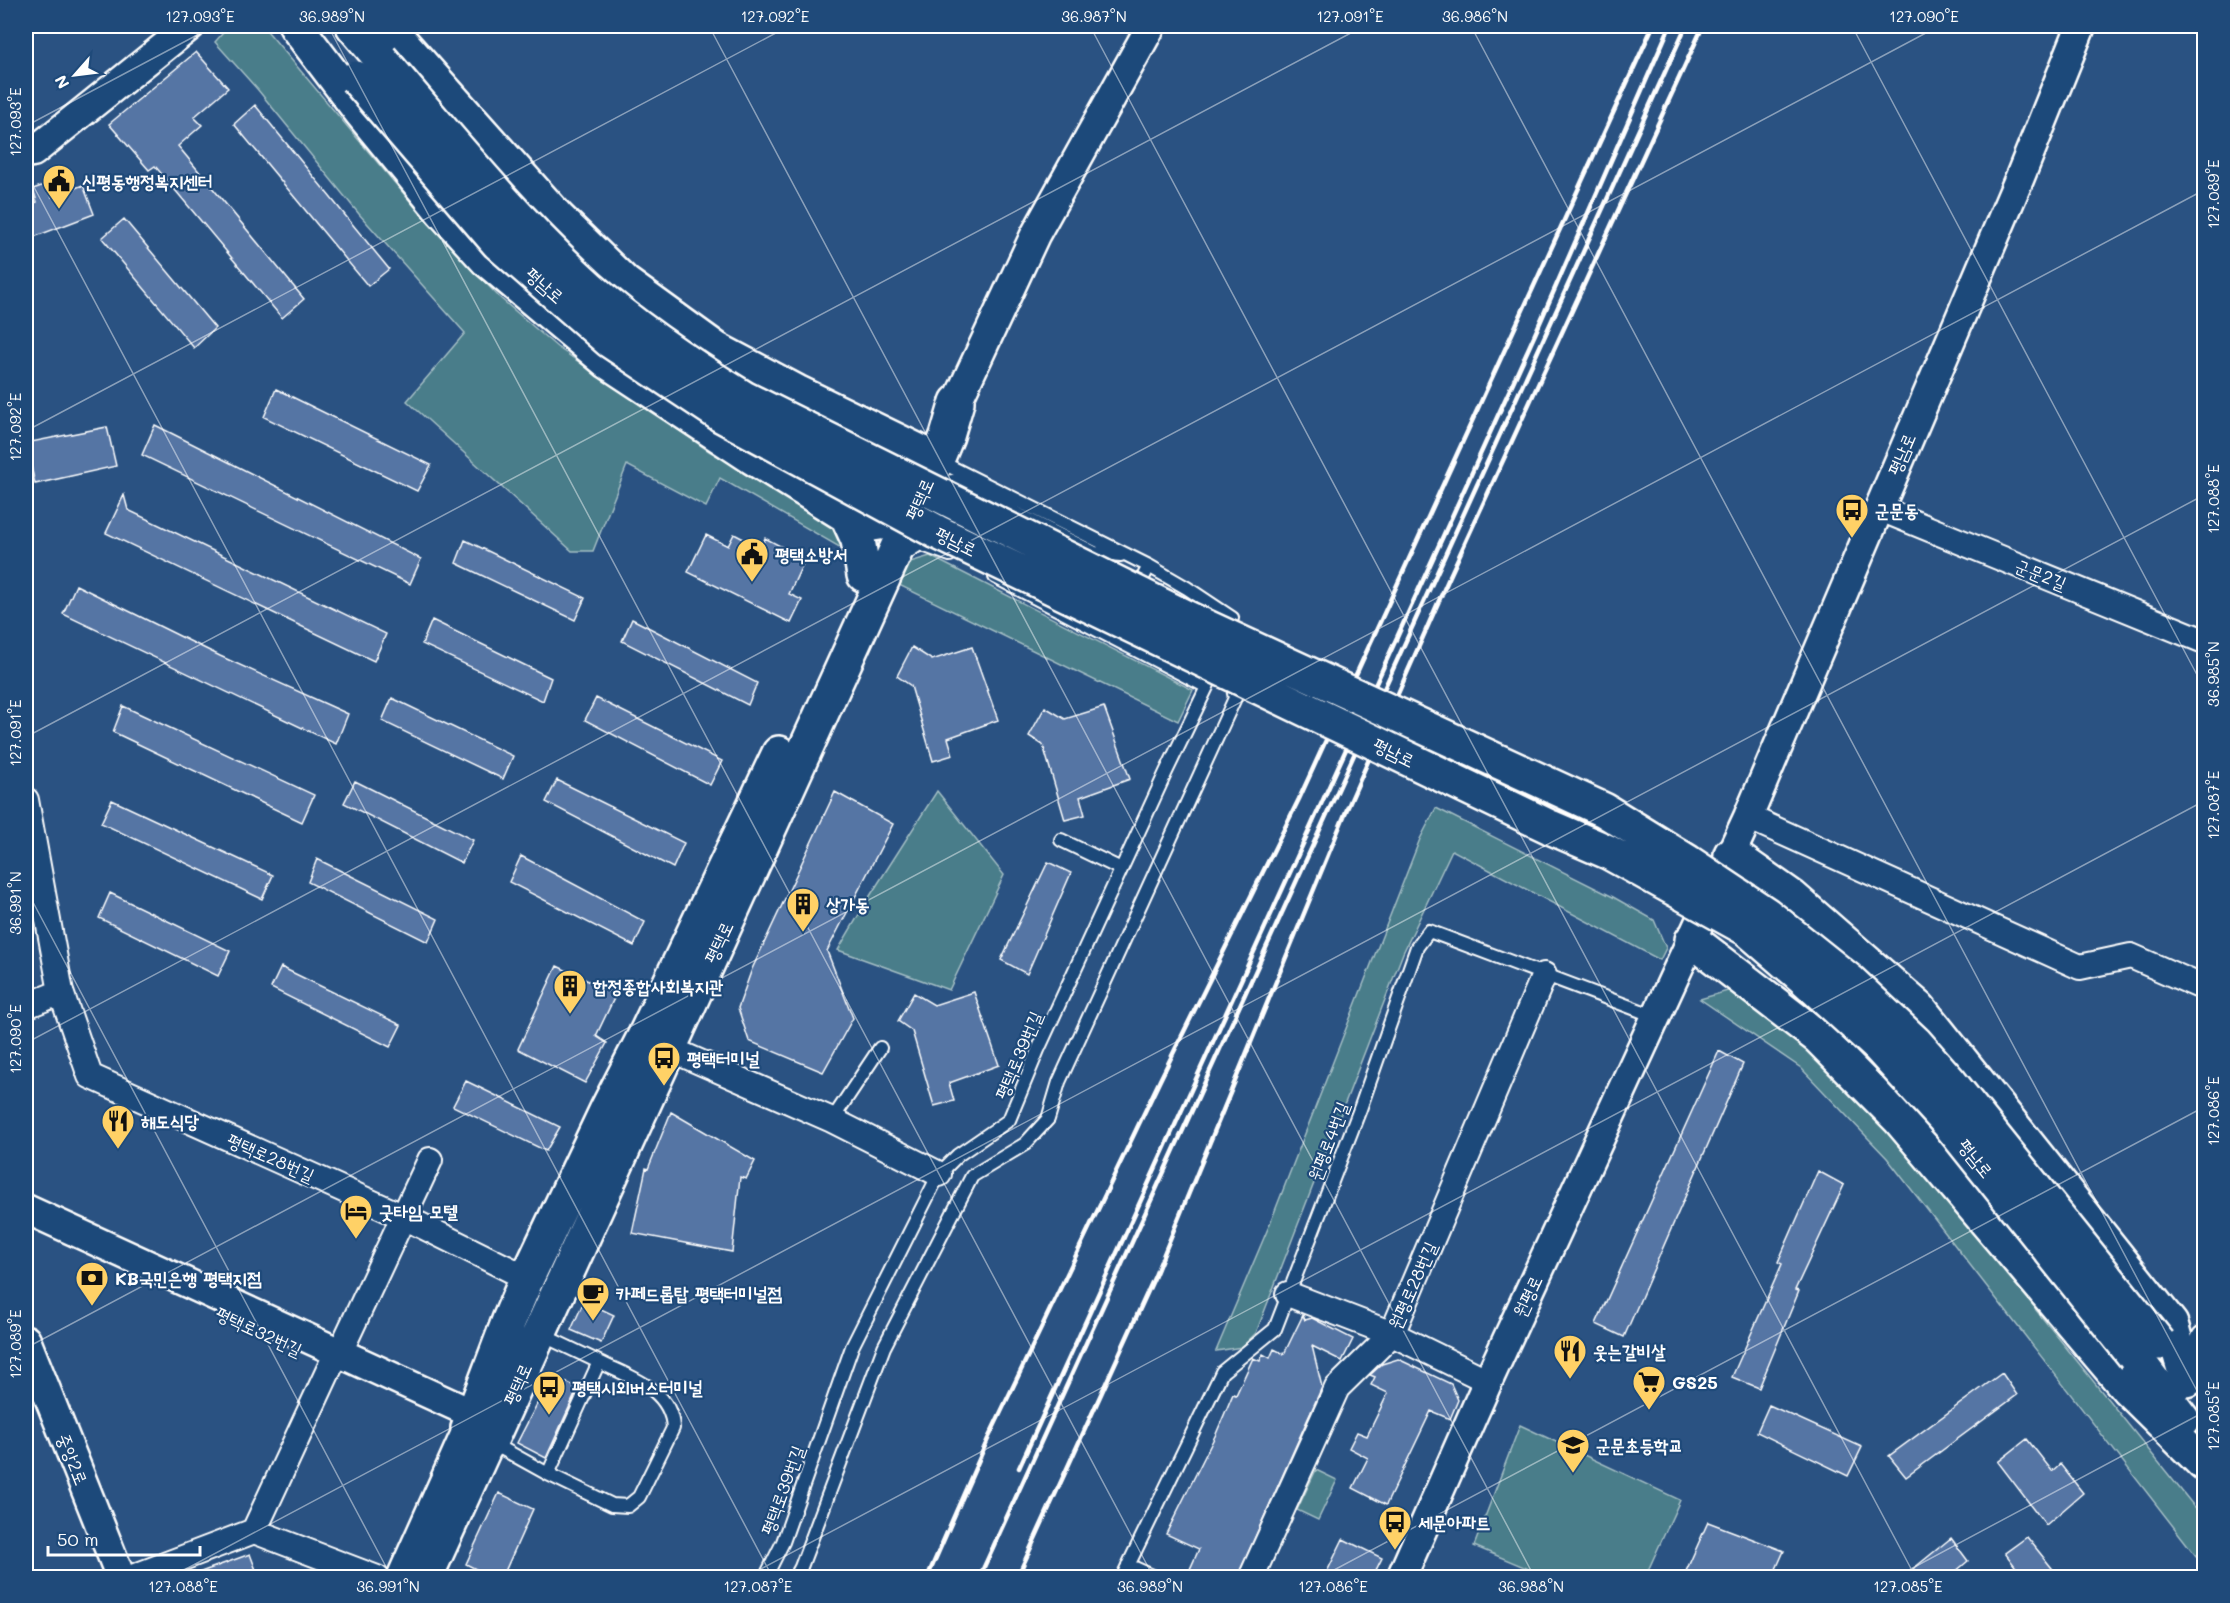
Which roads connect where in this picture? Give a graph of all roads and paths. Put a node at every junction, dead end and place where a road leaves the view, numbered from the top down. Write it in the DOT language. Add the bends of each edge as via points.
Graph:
graph roads {
  1 [pos="190,26"];
  2 [pos="296,26"];
  3 [pos="312,26"];
  4 [pos="353,26"];
  5 [pos="387,26"];
  6 [pos="1150,26"];
  7 [pos="2081,26"];
  8 [pos="369,68"];
  9 [pos="26,153"];
  10 [pos="957,402"];
  11 [pos="920,483"];
  12 [pos="1878,508"];
  13 [pos="847,516"];
  14 [pos="1128,556"];
  15 [pos="962,559"];
  16 [pos="1149,566"];
  17 [pos="878,569"];
  18 [pos="980,569"];
  19 [pos="1007,584"];
  20 [pos="1118,624"];
  21 [pos="2205,641"];
  22 [pos="1213,670"];
  23 [pos="1207,687"];
  24 [pos="26,800"];
  25 [pos="1748,817"];
  26 [pos="1062,840"];
  27 [pos="1731,854"];
  28 [pos="1121,869"];
  29 [pos="1792,897"];
  30 [pos="1692,940"];
  31 [pos="1544,975"];
  32 [pos="1742,978"];
  33 [pos="2205,988"];
  34 [pos="62,992"];
  35 [pos="26,1006"];
  36 [pos="1657,1017"];
  37 [pos="656,1043"];
  38 [pos="880,1048"];
  39 [pos="607,1109"];
  40 [pos="832,1120"];
  41 [pos="635,1124"];
  42 [pos="430,1160"];
  43 [pos="939,1174"];
  44 [pos="26,1209"];
  45 [pos="404,1217"];
  46 [pos="26,1220"];
  47 [pos="543,1285"];
  48 [pos="1288,1294"];
  49 [pos="524,1327"];
  50 [pos="1392,1334"];
  51 [pos="2205,1338"];
  52 [pos="26,1340"];
  53 [pos="2147,1350"];
  54 [pos="335,1359"];
  55 [pos="599,1362"];
  56 [pos="1488,1381"];
  57 [pos="2196,1390"];
  58 [pos="477,1428"];
  59 [pos="2205,1448"];
  60 [pos="2205,1464"];
  61 [pos="548,1474"];
  62 [pos="254,1531"];
  63 [pos="1128,1564"];
  64 [pos="802,1575"];
  65 [pos="121,1578"];
  66 [pos="130,1578"];
  67 [pos="376,1578"];
  68 [pos="401,1578"];
  69 [pos="428,1578"];
  70 [pos="765,1578"];
  71 [pos="1122,1578"];
  72 [pos="1157,1578"];
  73 [pos="1251,1578"];
  74 [pos="1401,1578"];
  1 -- 9 [label="street" via="33,152"];
  2 -- 13 [label="main road" via="361,112 487,260 608,362"];
  3 -- 8 [label="main road, 평남로"];
  4 -- 8 [label="main road, 평남로"];
  5 -- 11 [label="main road" via="558,218 625,283 716,349 797,392"];
  6 -- 10 [label="street" via="1035,235"];
  7 -- 12 [label="street, 평남로"];
  8 -- 53 [label="main road, 평남로, bridge" via="544,244 591,288 679,359 744,398 1185,617 1604,810 1767,914 1851,982 1915,1042 1951,1083"];
  10 -- 11 [label="main road, 평택로"];
  11 -- 13 [label="main road" via="873,524"];
  11 -- 14 [label="lane"];
  11 -- 14 [label="lane" via="953,481 1095,553"];
  11 -- 17 [label="main road, 평택로"];
  12 -- 21 [label="street, 군문2길"];
  12 -- 25 [label="street, 평남로"];
  13 -- 17 [label="main road"];
  14 -- 16 [label="lane"];
  15 -- 17 [label="lane" via="920,544"];
  16 -- 20 [label="lane"];
  16 -- 22 [label="lane, 평택로39번길" via="1232,618"];
  17 -- 37 [label="main road, 평택로"];
  18 -- 19 [label="lane"];
  19 -- 20 [label="lane" via="1055,593"];
  19 -- 23 [label="lane"];
  20 -- 22 [label="lane"];
  22 -- 23 [label="lane, 평택로39번길"];
  22 -- 64 [label="lane" via="1231,679 1235,698 1059,1082 1048,1119 1025,1144 972,1176 884,1347"];
  23 -- 28 [label="lane, 평택로39번길"];
  24 -- 34 [label="street, 평택로28번길"];
  25 -- 27 [label="street, 평남로"];
  25 -- 33 [label="street" via="2080,967 2131,956"];
  26 -- 28 [label="lane"];
  27 -- 29 [label="main road"];
  27 -- 30 [label="street, 평남로"];
  28 -- 43 [label="lane, 평택로39번길" via="1009,1120 958,1155"];
  29 -- 32 [label="main road" via="1761,892 1741,910 1732,933"];
  29 -- 57 [label="main road" via="1919,1008 2171,1324"];
  30 -- 32 [label="main road"];
  30 -- 36 [label="street, 평남로"];
  31 -- 36 [label="lane, 원평로4번길"];
  31 -- 48 [label="lane, 원평로4번길" via="1429,931 1417,947 1360,1109"];
  31 -- 50 [label="street, 원평로28번길"];
  32 -- 60 [label="main road" via="1818,1037 1900,1120 2128,1389"];
  34 -- 35 [label="street"];
  34 -- 45 [label="street, 평택로28번길" via="90,1076"];
  36 -- 56 [label="street, 원평로"];
  37 -- 39 [label="main road, 평택로"];
  37 -- 40 [label="street"];
  37 -- 41 [label="main road, 평택로"];
  38 -- 40 [label="lane"];
  39 -- 41 [label="street"];
  39 -- 47 [label="main road, 평택로"];
  40 -- 43 [label="street"];
  41 -- 47 [label="main road, 평택로"];
  42 -- 45 [label="street"];
  43 -- 70 [label="lane, 평택로39번길" via="852,1347 783,1542"];
  44 -- 54 [label="street"];
  45 -- 47 [label="street, 평택로28번길"];
  45 -- 54 [label="street"];
  46 -- 54 [label="street, 평택로32번길"];
  47 -- 49 [label="main road, 평택로"];
  48 -- 50 [label="street"];
  48 -- 63 [label="lane, 원평로4번길" via="1275,1329 1222,1372"];
  49 -- 55 [label="lane"];
  49 -- 58 [label="main road, 평택로"];
  50 -- 56 [label="street"];
  50 -- 73 [label="street, 원평로28번길" via="1336,1388"];
  51 -- 57 [label="street"];
  52 -- 65 [label="street, 중앙2로"];
  53 -- 57 [label="main road, 평남로"];
  53 -- 59 [label="main road, 평남로"];
  54 -- 58 [label="street"];
  54 -- 62 [label="street"];
  55 -- 61 [label="lane"];
  55 -- 61 [label="lane" via="654,1389 673,1416 674,1428 639,1497 628,1506 612,1504"];
  56 -- 74 [label="street, 원평로"];
  58 -- 61 [label="lane"];
  58 -- 68 [label="street, 평택로"];
  58 -- 69 [label="street, 평택로"];
  62 -- 66 [label="street"];
  62 -- 67 [label="street"];
  63 -- 71 [label="lane"];
  63 -- 72 [label="lane"];
}
